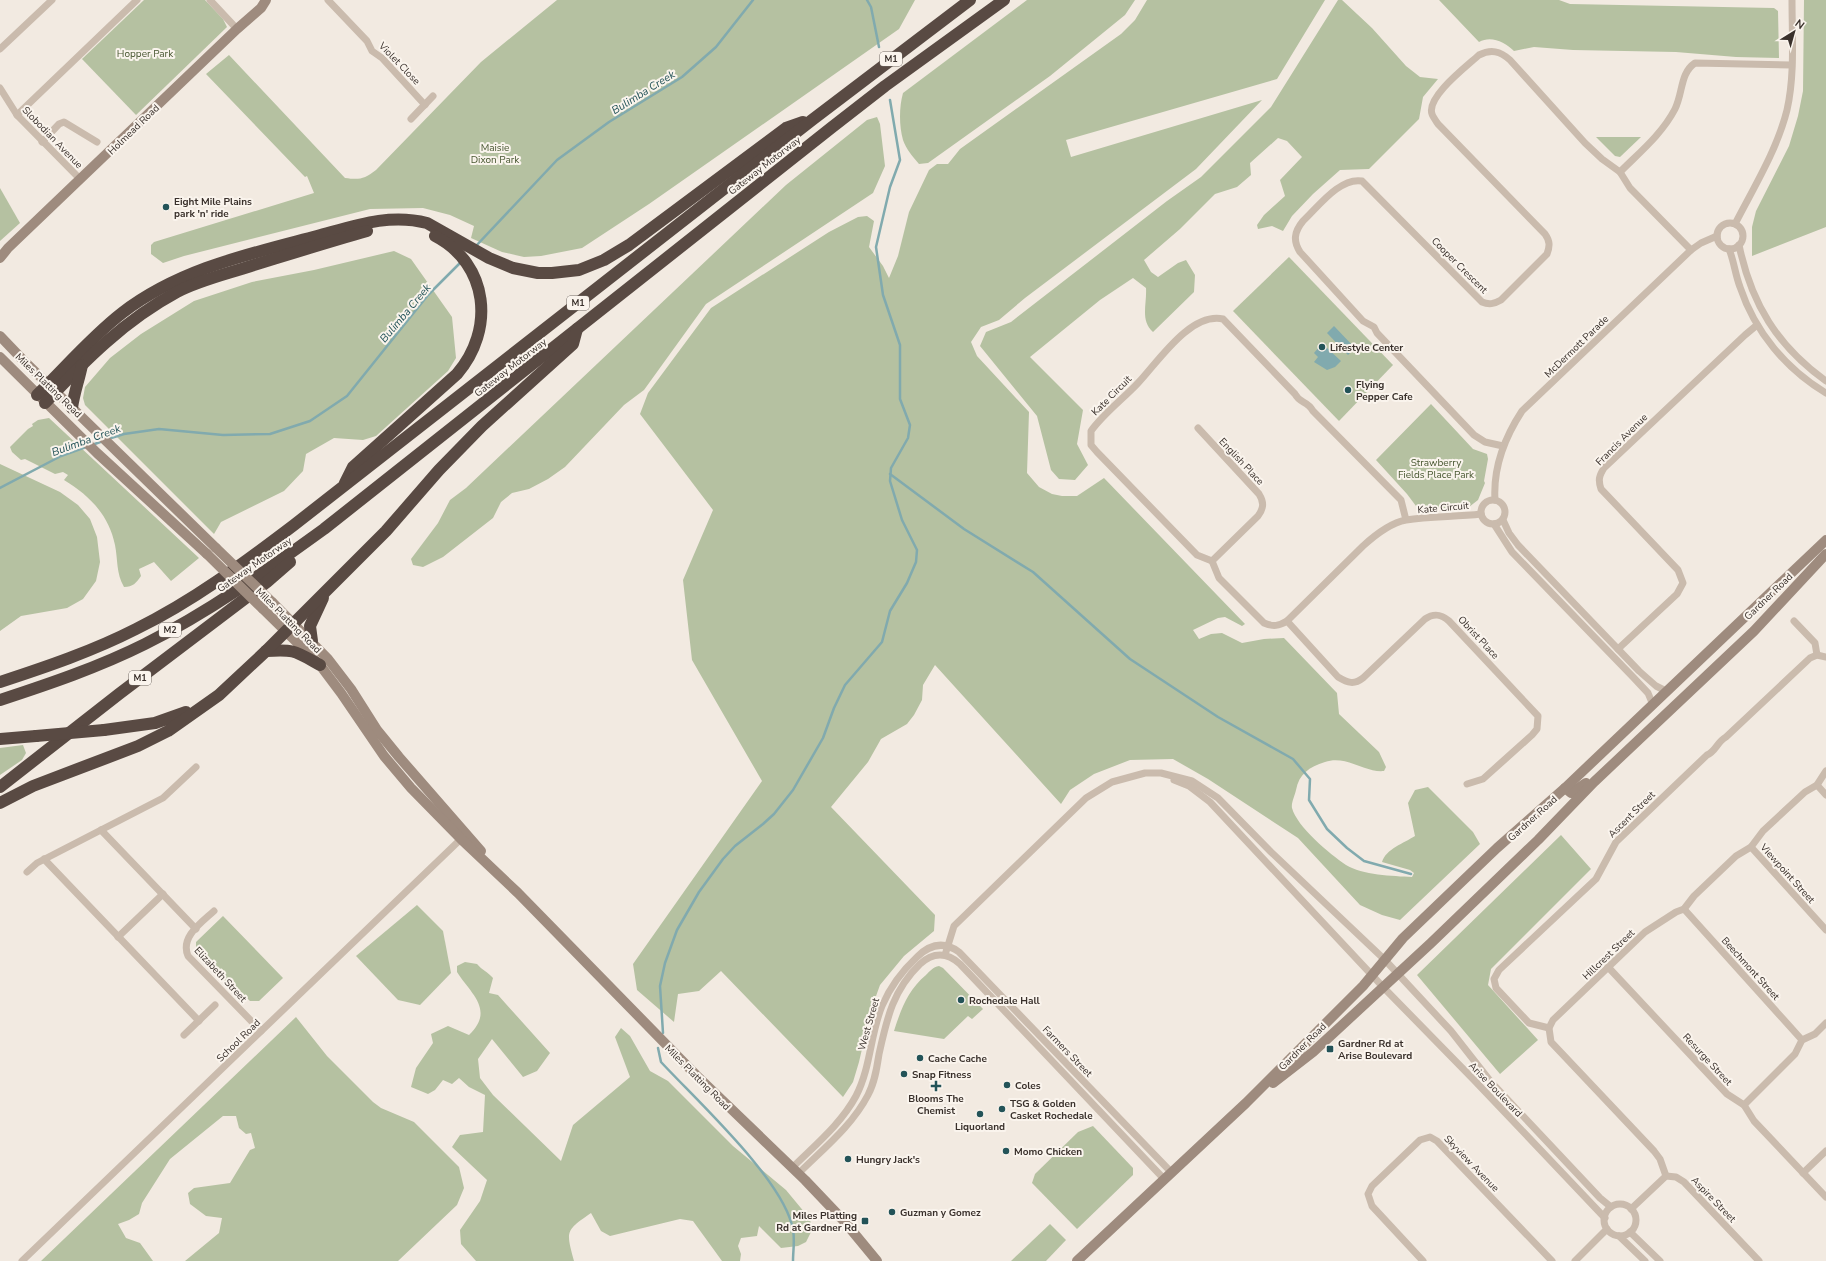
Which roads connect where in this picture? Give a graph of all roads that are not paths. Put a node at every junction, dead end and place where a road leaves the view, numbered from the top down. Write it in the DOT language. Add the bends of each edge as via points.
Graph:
graph roads {
  1 [pos="52,0"];
  2 [pos="137,0"];
  3 [pos="210,0"];
  4 [pos="266,0"];
  5 [pos="328,0"];
  6 [pos="970,0"];
  7 [pos="1004,0"];
  8 [pos="1792,0"];
  9 [pos="237,29"];
  10 [pos="0,49"];
  11 [pos="1791,65"];
  12 [pos="0,88"];
  13 [pos="433,96"];
  14 [pos="426,105"];
  15 [pos="17,115"];
  16 [pos="411,119"];
  17 [pos="812,120"];
  18 [pos="42,142"];
  19 [pos="97,142"];
  20 [pos="1620,172"];
  21 [pos="80,179"];
  22 [pos="1735,224"];
  23 [pos="1717,236"];
  24 [pos="1739,245"];
  25 [pos="459,246"];
  26 [pos="1729,249"];
  27 [pos="1691,250"];
  28 [pos="0,258"];
  29 [pos="1757,325"];
  30 [pos="577,329"];
  31 [pos="0,336"];
  32 [pos="0,357"];
  33 [pos="82,365"];
  34 [pos="1826,380"];
  35 [pos="52,388"];
  36 [pos="1826,393"];
  37 [pos="41,399"];
  38 [pos="72,408"];
  39 [pos="1198,428"];
  40 [pos="1503,446"];
  41 [pos="344,486"];
  42 [pos="1494,500"];
  43 [pos="1481,514"];
  44 [pos="1406,520"];
  45 [pos="1502,520"];
  46 [pos="1494,524"];
  47 [pos="324,529"];
  48 [pos="1826,540"];
  49 [pos="1826,554"];
  50 [pos="1212,561"];
  51 [pos="327,589"];
  52 [pos="1287,621"];
  53 [pos="1794,621"];
  54 [pos="290,627"];
  55 [pos="312,641"];
  56 [pos="1618,649"];
  57 [pos="266,651"];
  58 [pos="1817,655"];
  59 [pos="1826,657"];
  60 [pos="320,665"];
  61 [pos="0,682"];
  62 [pos="1666,691"];
  63 [pos="0,700"];
  64 [pos="1653,705"];
  65 [pos="205,707"];
  66 [pos="0,740"];
  67 [pos="196,767"];
  68 [pos="1826,771"];
  69 [pos="1145,773"];
  70 [pos="1594,782"];
  71 [pos="1467,784"];
  72 [pos="1817,785"];
  73 [pos="0,787"];
  74 [pos="1565,788"];
  75 [pos="1826,794"];
  76 [pos="0,803"];
  77 [pos="101,830"];
  78 [pos="464,836"];
  79 [pos="1751,847"];
  80 [pos="1271,852"];
  81 [pos="44,859"];
  82 [pos="1263,860"];
  83 [pos="27,872"];
  84 [pos="163,894"];
  85 [pos="1684,909"];
  86 [pos="214,911"];
  87 [pos="196,929"];
  88 [pos="1826,930"];
  89 [pos="118,937"];
  90 [pos="948,946"];
  91 [pos="945,955"];
  92 [pos="1385,960"];
  93 [pos="1608,967"];
  94 [pos="1398,974"];
  95 [pos="1372,976"];
  96 [pos="1384,988"];
  97 [pos="999,999"];
  98 [pos="215,1005"];
  99 [pos="199,1021"];
  100 [pos="1826,1023"];
  101 [pos="1549,1028"];
  102 [pos="261,1031"];
  103 [pos="184,1035"];
  104 [pos="1802,1040"];
  105 [pos="1246,1103"];
  106 [pos="1744,1105"];
  107 [pos="846,1111"];
  108 [pos="853,1118"];
  109 [pos="1826,1151"];
  110 [pos="795,1171"];
  111 [pos="1803,1173"];
  112 [pos="1168,1176"];
  113 [pos="1666,1176"];
  114 [pos="1826,1198"];
  115 [pos="1612,1207"];
  116 [pos="1631,1209"];
  117 [pos="1605,1218"];
  118 [pos="1607,1229"];
  119 [pos="1630,1232"];
  120 [pos="1619,1236"];
  121 [pos="22,1261"];
  122 [pos="877,1261"];
  123 [pos="1077,1261"];
  124 [pos="1423,1261"];
  125 [pos="1552,1261"];
  126 [pos="1575,1261"];
  127 [pos="1646,1261"];
  128 [pos="1660,1261"];
  129 [pos="1759,1261"];
  1 -- 10 [label="street"];
  2 -- 15 [label="street"];
  3 -- 9 [label="street"];
  4 -- 9 [label="street, Holmead Road" via="261,8"];
  5 -- 14 [label="street, Violet Close" via="367,41 372,51 382,58"];
  6 -- 17 [label="highway, Gateway Motorway / M1"];
  7 -- 30 [label="highway, Gateway Motorway / M1" via="885,86"];
  8 -- 11 [label="street"];
  9 -- 21 [label="street, Holmead Road"];
  11 -- 20 [label="street" via="1695,63 1690,66 1684,75 1679,100 1670,119 1661,132"];
  11 -- 22 [label="street" via="1787,110 1777,140"];
  12 -- 15 [label="street, Slobodian Avenue"];
  13 -- 14 [label="street"];
  14 -- 16 [label="street"];
  15 -- 18 [label="street, Slobodian Avenue"];
  17 -- 25 [label="highway" via="786,128 629,245 604,260 579,270 552,274 538,273 513,268"];
  17 -- 41 [label="highway, Gateway Motorway / M1"];
  18 -- 19 [label="street" via="64,122"];
  18 -- 21 [label="street, Slobodian Avenue"];
  20 -- 27 [label="street, Cooper Crescent" via="1630,188"];
  20 -- 40 [label="street, Cooper Crescent" via="1585,143 1510,60 1494,51 1485,52 1435,97 1432,113 1438,124 1549,240 1547,254 1501,300 1487,304 1482,302 1362,181 1348,182 1340,186 1298,228 1295,244 1300,252 1363,321 1374,327 1474,435 1485,442"];
  21 -- 28 [label="street, Holmead Road"];
  22 -- 23 [label="street" via="1731,222 1722,225"];
  22 -- 24 [label="street" via="1743,234"];
  23 -- 26 [label="street" via="1719,243"];
  23 -- 27 [label="street, McDermott Parade"];
  24 -- 26 [label="street"];
  24 -- 34 [label="street" via="1753,292 1766,319 1796,357"];
  25 -- 33 [label="highway" via="412,228 378,228 214,278 178,291 147,310 117,332"];
  25 -- 35 [label="highway" via="427,224 415,220 390,219 367,222 203,268 164,286 122,313 97,336"];
  25 -- 41 [label="highway" via="480,294 482,314 479,336 470,357 457,374 353,467"];
  26 -- 29 [label="street" via="1739,286"];
  27 -- 40 [label="street, McDermott Parade" via="1522,411"];
  29 -- 36 [label="street" via="1788,365"];
  29 -- 56 [label="street, Francis Avenue" via="1600,474 1598,482 1601,489 1678,570 1683,583 1677,594"];
  30 -- 47 [label="highway, Gateway Motorway / M1"];
  30 -- 51 [label="highway" via="573,344 478,430 394,522"];
  31 -- 35 [label="street, Miles Platting Road"];
  32 -- 37 [label="street, Miles Platting Road"];
  33 -- 35 [label="highway"];
  33 -- 38 [label="highway"];
  35 -- 37 [label="highway"];
  35 -- 38 [label="street, Miles Platting Road"];
  37 -- 54 [label="street, Miles Platting Road, bridge" via="263,609"];
  38 -- 54 [label="street, Miles Platting Road, bridge" via="272,602"];
  39 -- 50 [label="street, English Place" via="1259,494 1263,504 1258,516"];
  40 -- 42 [label="street, McDermott Parade"];
  41 -- 61 [label="highway, Gateway Motorway / M1" via="247,561 172,610 79,654"];
  42 -- 43 [label="street" via="1483,506"];
  42 -- 45 [label="street" via="1504,508"];
  43 -- 44 [label="street, Kate Circuit"];
  43 -- 46 [label="street" via="1486,522"];
  44 -- 50 [label="street, Kate Circuit" via="1401,500 1312,411 1309,405 1298,399 1223,319 1207,319 1187,330 1159,358 1096,424 1090,437 1091,445 1097,452 1197,555"];
  44 -- 52 [label="street, Kate Circuit" via="1373,536"];
  45 -- 46 [label="street"];
  45 -- 56 [label="street" via="1518,545"];
  46 -- 64 [label="street" via="1512,552 1648,693"];
  47 -- 63 [label="highway, Gateway Motorway / M2" via="231,595 144,644 79,672"];
  47 -- 73 [label="highway, M1" via="267,582"];
  48 -- 62 [label="street, Gardner Road"];
  49 -- 70 [label="street, Gardner Road" via="1754,631"];
  50 -- 52 [label="street" via="1219,578 1264,623 1275,626"];
  51 -- 54 [label="highway"];
  51 -- 55 [label="highway" via="310,626"];
  52 -- 71 [label="street, Obrist Place" via="1338,677 1353,683 1363,678 1431,615 1443,616 1449,621 1538,716 1537,729 1532,735 1483,779"];
  53 -- 58 [label="street" via="1815,643"];
  54 -- 55 [label="street, Miles Platting Road"];
  54 -- 57 [label="highway"];
  54 -- 60 [label="street, Miles Platting Road"];
  55 -- 78 [label="street, Miles Platting Road" via="340,674 386,741"];
  56 -- 62 [label="street" via="1656,686"];
  57 -- 60 [label="highway" via="295,651"];
  57 -- 65 [label="highway"];
  58 -- 59 [label="street"];
  58 -- 101 [label="street, Ascent Street" via="1810,658 1719,741 1713,752 1616,842 1596,879 1499,970 1494,979 1496,988 1529,1023"];
  60 -- 78 [label="street, Miles Platting Road" via="384,756 411,788"];
  62 -- 64 [label="street, Gardner Road"];
  64 -- 74 [label="street, Gardner Road"];
  65 -- 66 [label="highway, bridge" via="194,708 155,723"];
  65 -- 76 [label="highway" via="168,731 138,746 33,786"];
  67 -- 77 [label="street" via="163,798"];
  68 -- 72 [label="street, Hillcrest Street"];
  69 -- 80 [label="street, Arise Boulevard" via="1161,773 1192,781 1218,798"];
  69 -- 82 [label="street, Arise Boulevard" via="1189,786 1204,796"];
  69 -- 90 [label="street" via="1112,782 1086,798 954,926"];
  70 -- 74 [label="street" via="1586,783 1571,793"];
  70 -- 94 [label="street, Gardner Road" via="1538,840"];
  72 -- 75 [label="street"];
  72 -- 79 [label="street, Hillcrest Street" via="1805,792 1763,831"];
  74 -- 92 [label="street, Gardner Road" via="1497,848 1403,938"];
  77 -- 81 [label="street"];
  77 -- 84 [label="street"];
  78 -- 102 [label="street, School Road"];
  78 -- 110 [label="street, Miles Platting Road" via="696,1075"];
  79 -- 85 [label="street, Hillcrest Street" via="1736,856"];
  79 -- 88 [label="street, Viewpoint Street"];
  80 -- 82 [label="street"];
  80 -- 92 [label="street, Arise Boulevard"];
  81 -- 83 [label="street"];
  81 -- 89 [label="street"];
  82 -- 95 [label="street, Arise Boulevard"];
  84 -- 87 [label="street"];
  84 -- 89 [label="street"];
  85 -- 93 [label="street, Hillcrest Street" via="1644,932"];
  85 -- 104 [label="street, Beechmont Street"];
  86 -- 87 [label="street, Elizabeth Street"];
  87 -- 102 [label="street, Elizabeth Street" via="188,936 185,944 188,956"];
  89 -- 99 [label="street"];
  90 -- 91 [label="street"];
  90 -- 97 [label="street, Farmers Street" via="959,952"];
  90 -- 107 [label="street, West Street" via="935,944 924,949 903,970 891,988 882,1007 865,1078"];
  91 -- 97 [label="street, Farmers Street" via="960,964"];
  91 -- 108 [label="street, West Street" via="934,955 924,960 897,992 884,1029 874,1080"];
  92 -- 94 [label="street, Arise Boulevard"];
  92 -- 95 [label="street, Gardner Road"];
  93 -- 101 [label="street, Hillcrest Street" via="1553,1020"];
  93 -- 106 [label="street, Resurge Street" via="1727,1094"];
  94 -- 96 [label="street, Gardner Road"];
  94 -- 115 [label="street, Arise Boulevard" via="1451,1031 1491,1082 1600,1198"];
  95 -- 96 [label="street, Arise Boulevard"];
  95 -- 105 [label="street, Gardner Road"];
  96 -- 105 [label="street, Gardner Road" via="1313,1052"];
  96 -- 117 [label="street, Arise Boulevard"];
  97 -- 112 [label="street, Farmers Street"];
  98 -- 99 [label="street"];
  99 -- 103 [label="street"];
  100 -- 104 [label="street" via="1815,1034"];
  101 -- 113 [label="street" via="1551,1042 1654,1150"];
  102 -- 121 [label="street, School Road"];
  104 -- 106 [label="street" via="1795,1054"];
  105 -- 112 [label="street, Gardner Road"];
  106 -- 111 [label="street, Resurge Street" via="1754,1121"];
  107 -- 108 [label="street"];
  107 -- 110 [label="street, West Street"];
  108 -- 110 [label="street, West Street"];
  109 -- 111 [label="street"];
  110 -- 122 [label="street, Miles Platting Road" via="844,1221"];
  111 -- 114 [label="street, Resurge Street"];
  112 -- 123 [label="street, Gardner Road"];
  113 -- 116 [label="street"];
  113 -- 129 [label="street, Aspire Street" via="1676,1177 1684,1182"];
  115 -- 116 [label="street" via="1622,1204"];
  115 -- 117 [label="street"];
  116 -- 119 [label="street" via="1636,1217 1636,1224"];
  117 -- 118 [label="street"];
  118 -- 120 [label="street"];
  118 -- 126 [label="street"];
  119 -- 120 [label="street"];
  119 -- 128 [label="street"];
  120 -- 127 [label="street"];
  124 -- 125 [label="street, Skyview Avenue" via="1372,1206 1368,1194 1372,1186 1420,1140 1430,1137 1437,1141"];
}
